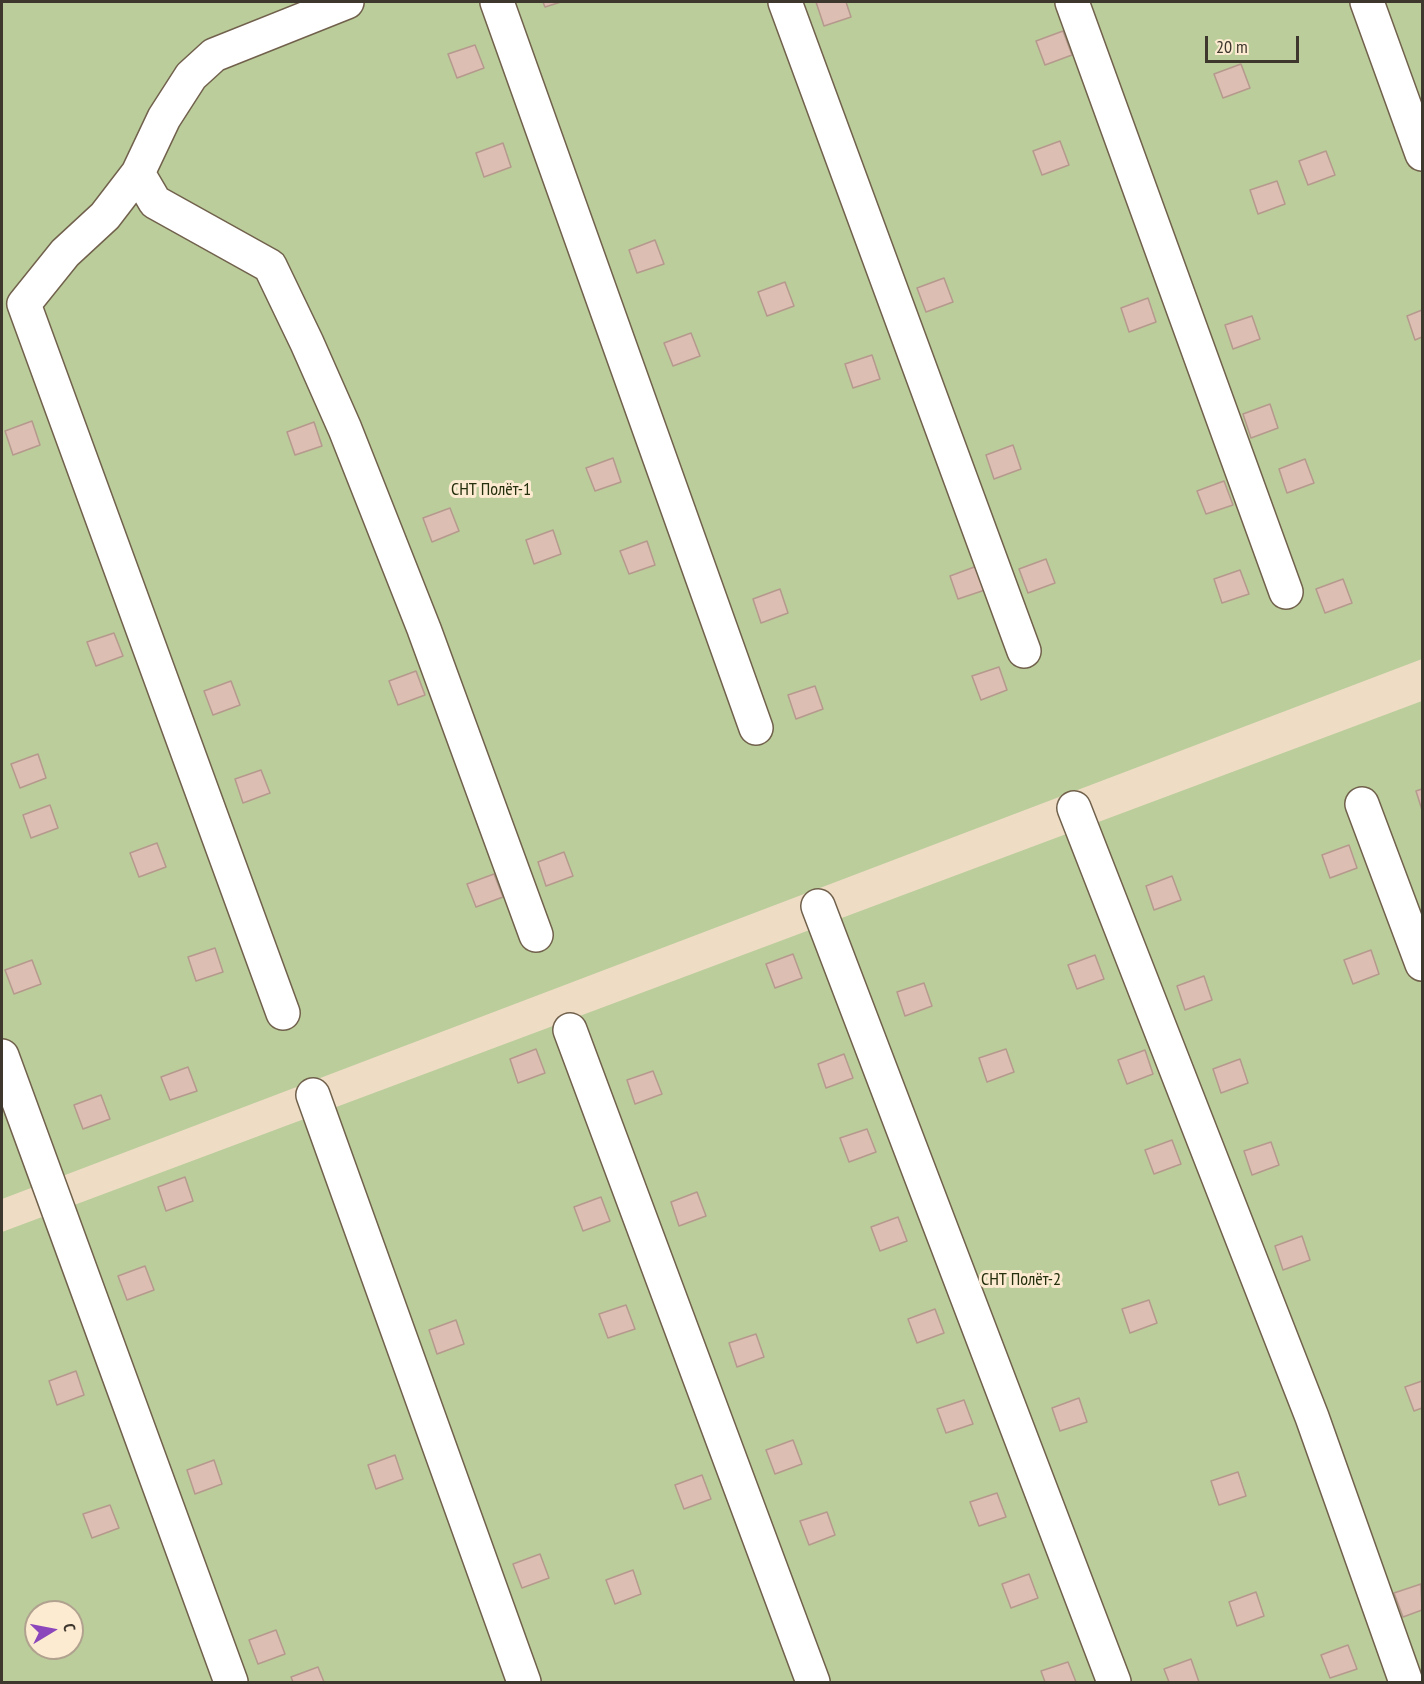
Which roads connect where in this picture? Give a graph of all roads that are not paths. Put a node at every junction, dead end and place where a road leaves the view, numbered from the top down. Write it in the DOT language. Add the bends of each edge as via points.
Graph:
graph roads {
  1 [pos="347,2"];
  2 [pos="497,2"];
  3 [pos="785,2"];
  4 [pos="1072,2"];
  5 [pos="1367,2"];
  6 [pos="1422,154"];
  7 [pos="138,172"];
  8 [pos="1286,592"];
  9 [pos="1024,651"];
  10 [pos="756,728"];
  11 [pos="1362,804"];
  12 [pos="1074,808"];
  13 [pos="818,906"];
  14 [pos="536,935"];
  15 [pos="1422,964"];
  16 [pos="283,1013"];
  17 [pos="570,1030"];
  18 [pos="2,1056"];
  19 [pos="313,1095"];
  20 [pos="231,1683"];
  21 [pos="524,1683"];
  22 [pos="813,1683"];
  23 [pos="1114,1683"];
  24 [pos="1406,1683"];
  1 -- 7 [label="street" via="214,55 190,76"];
  2 -- 10 [label="street"];
  3 -- 9 [label="street"];
  4 -- 8 [label="street"];
  5 -- 6 [label="street"];
  7 -- 14 [label="street" via="155,202 270,266 345,429"];
  7 -- 16 [label="street" via="105,216 65,253 24,304"];
  11 -- 15 [label="street"];
  12 -- 24 [label="street" via="1312,1417"];
  13 -- 23 [label="street"];
  17 -- 22 [label="street"];
  18 -- 20 [label="street"];
  19 -- 21 [label="street"];
}
